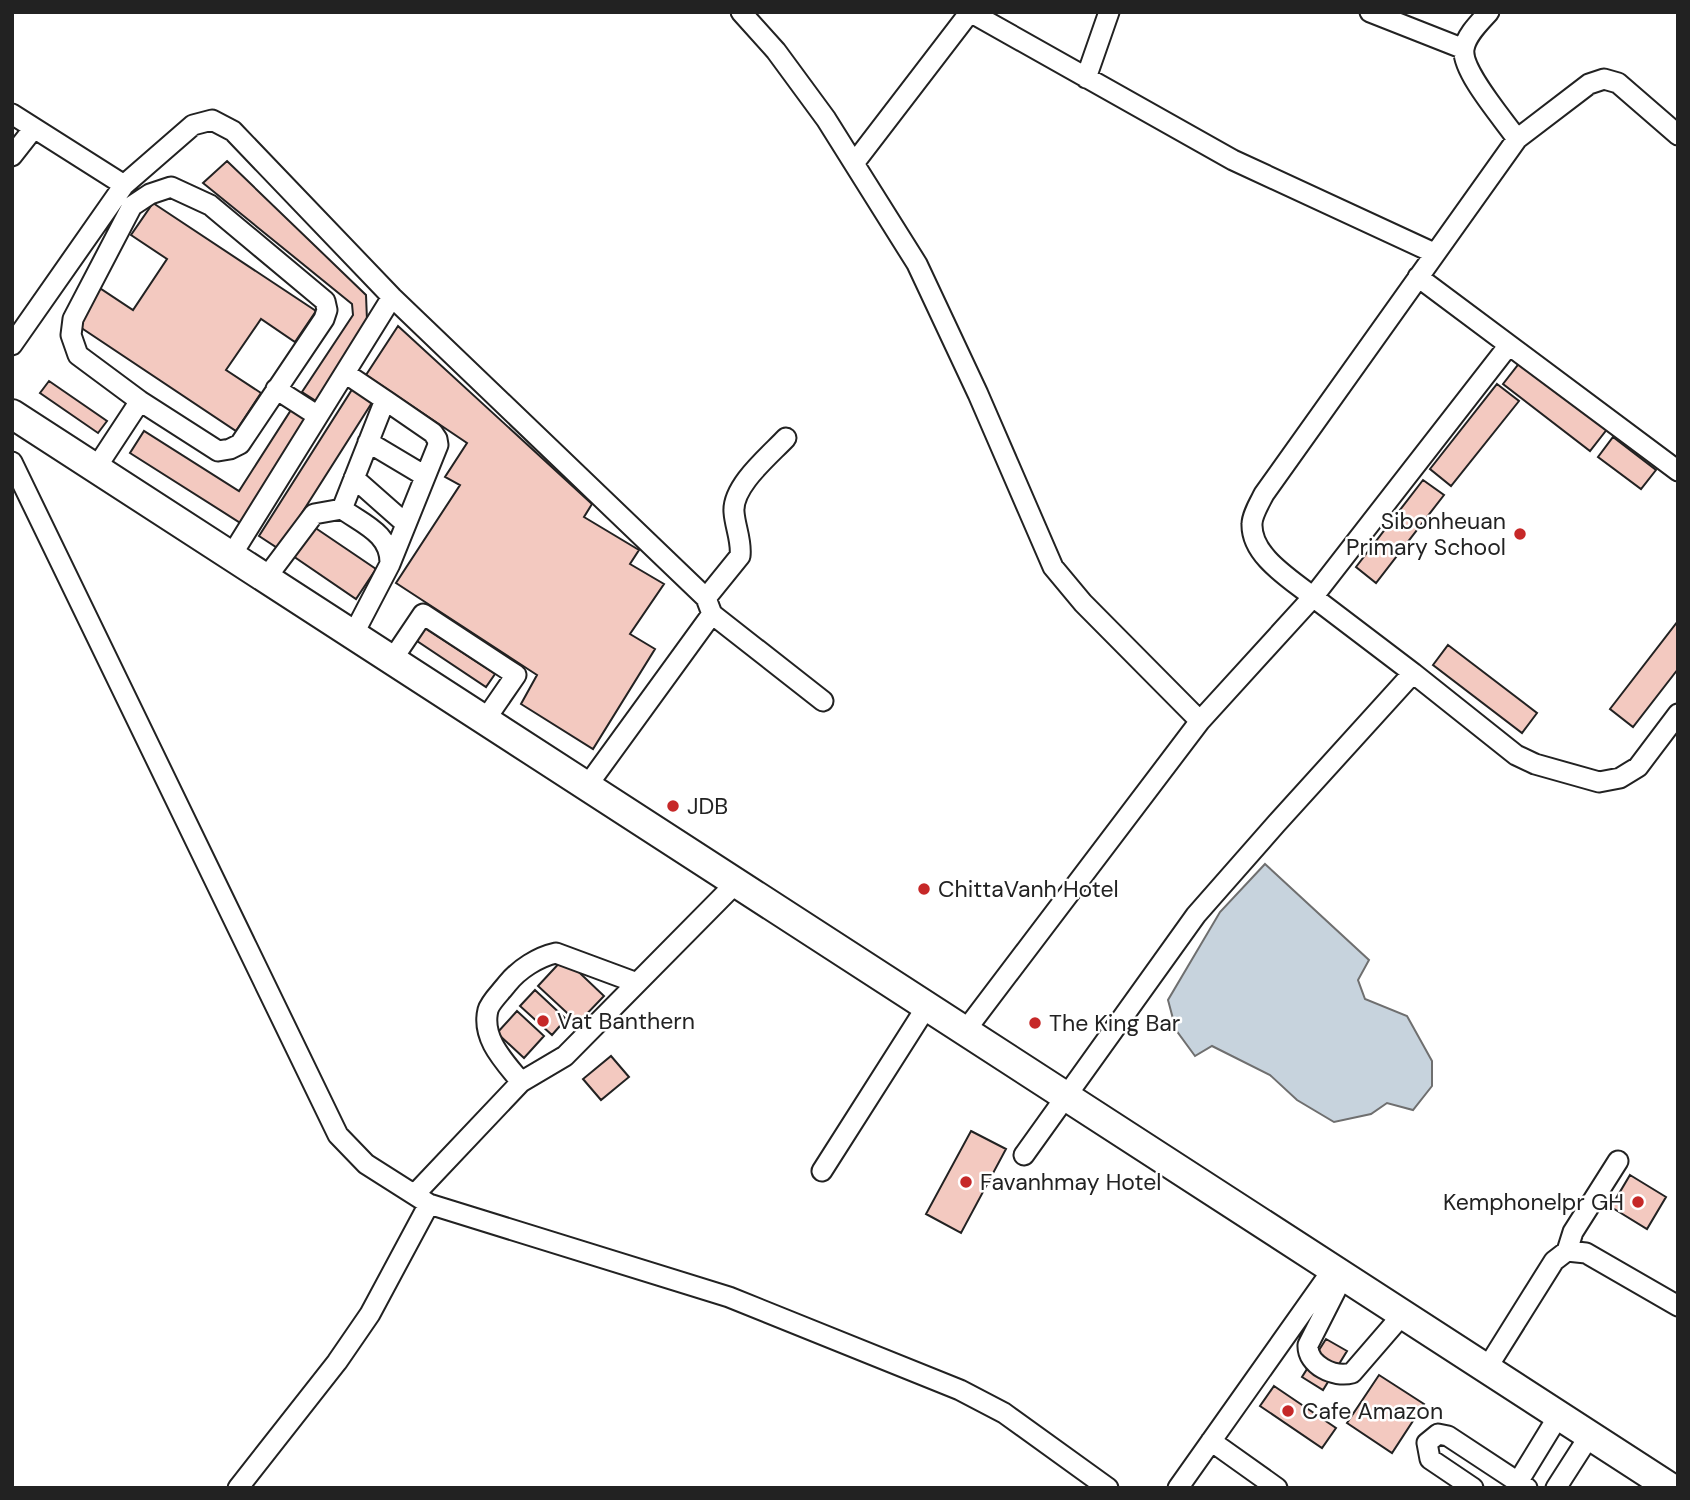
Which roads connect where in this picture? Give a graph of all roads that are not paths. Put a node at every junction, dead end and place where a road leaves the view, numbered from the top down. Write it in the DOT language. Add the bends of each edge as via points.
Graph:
graph roads {
  1 [pos="741,12"];
  2 [pos="970,12"];
  3 [pos="1109,12"];
  4 [pos="1370,12"];
  5 [pos="1489,12"];
  6 [pos="1464,49"];
  7 [pos="1086,78"];
  8 [pos="12,114"];
  9 [pos="34,128"];
  10 [pos="1678,135"];
  11 [pos="1517,139"];
  12 [pos="12,156"];
  13 [pos="855,162"];
  14 [pos="124,186"];
  15 [pos="1434,253"];
  16 [pos="1418,277"];
  17 [pos="393,298"];
  18 [pos="12,345"];
  19 [pos="1509,345"];
  20 [pos="345,373"];
  21 [pos="276,389"];
  22 [pos="385,400"];
  23 [pos="140,401"];
  24 [pos="12,414"];
  25 [pos="318,416"];
  26 [pos="786,438"];
  27 [pos="368,442"];
  28 [pos="12,462"];
  29 [pos="96,468"];
  30 [pos="1678,471"];
  31 [pos="425,476"];
  32 [pos="354,478"];
  33 [pos="341,509"];
  34 [pos="406,524"];
  35 [pos="231,556"];
  36 [pos="390,564"];
  37 [pos="266,578"];
  38 [pos="1313,597"];
  39 [pos="709,606"];
  40 [pos="353,635"];
  41 [pos="392,660"];
  42 [pos="1413,673"];
  43 [pos="823,701"];
  44 [pos="1678,714"];
  45 [pos="485,720"];
  46 [pos="1200,721"];
  47 [pos="587,786"];
  48 [pos="737,883"];
  49 [pos="637,983"];
  50 [pos="928,1006"];
  51 [pos="965,1031"];
  52 [pos="521,1082"];
  53 [pos="1065,1096"];
  54 [pos="1024,1155"];
  55 [pos="1618,1161"];
  56 [pos="822,1171"];
  57 [pos="422,1199"];
  58 [pos="1567,1251"];
  59 [pos="1338,1272"];
  60 [pos="1678,1306"];
  61 [pos="1403,1314"];
  62 [pos="1487,1368"];
  63 [pos="1559,1415"];
  64 [pos="1590,1435"];
  65 [pos="1210,1441"];
  66 [pos="1523,1485"];
  67 [pos="238,1488"];
  68 [pos="1108,1488"];
  69 [pos="1178,1488"];
  70 [pos="1277,1488"];
  71 [pos="1473,1488"];
  72 [pos="1556,1488"];
  73 [pos="1671,1488"];
  1 -- 13 [label="street" via="776,51"];
  2 -- 7 [label="street"];
  2 -- 13 [label="street"];
  3 -- 7 [label="street"];
  4 -- 6 [label="street"];
  5 -- 6 [label="street" via="1472,30"];
  6 -- 11 [label="street" via="1467,67"];
  7 -- 15 [label="street" via="1233,160"];
  8 -- 9 [label="street"];
  9 -- 12 [label="street"];
  9 -- 14 [label="street"];
  10 -- 11 [label="street" via="1618,83 1604,79 1589,84"];
  11 -- 15 [label="street"];
  13 -- 46 [label="street" via="917,264 1054,567 1083,603"];
  14 -- 17 [label="street" via="192,125 212,120 233,131"];
  14 -- 18 [label="street"];
  15 -- 16 [label="street"];
  16 -- 19 [label="street"];
  16 -- 38 [label="street" via="1264,494 1251,522 1255,543"];
  17 -- 20 [label="street"];
  17 -- 39 [label="street"];
  19 -- 30 [label="street"];
  19 -- 38 [label="street"];
  20 -- 22 [label="street"];
  20 -- 25 [label="street"];
  21 -- 23 [label="street" via="240,444 218,451"];
  21 -- 23 [label="street" via="324,319 325,301 210,205 171,187 132,206 72,319 71,335 78,355"];
  21 -- 25 [label="street"];
  22 -- 27 [label="street"];
  22 -- 31 [label="street" via="437,439"];
  23 -- 29 [label="street"];
  24 -- 29 [label="highway"];
  25 -- 35 [label="street"];
  26 -- 39 [label="street" via="734,500 740,556"];
  27 -- 31 [label="street"];
  27 -- 32 [label="street"];
  28 -- 57 [label="street" via="338,1135 366,1164"];
  29 -- 35 [label="highway"];
  31 -- 34 [label="street"];
  32 -- 33 [label="street"];
  32 -- 34 [label="street"];
  33 -- 36 [label="street" via="385,540"];
  33 -- 37 [label="street" via="314,514"];
  34 -- 36 [label="street"];
  35 -- 37 [label="highway"];
  36 -- 40 [label="street"];
  37 -- 40 [label="highway"];
  38 -- 42 [label="street"];
  38 -- 46 [label="street"];
  39 -- 43 [label="street"];
  39 -- 47 [label="street"];
  40 -- 41 [label="highway"];
  41 -- 45 [label="highway"];
  41 -- 45 [label="street" via="423,614 516,675"];
  42 -- 44 [label="street" via="1516,755 1599,782 1620,778 1638,767"];
  42 -- 53 [label="street" via="1196,915"];
  45 -- 47 [label="highway"];
  46 -- 51 [label="street"];
  47 -- 48 [label="highway"];
  48 -- 49 [label="street"];
  48 -- 50 [label="highway"];
  49 -- 52 [label="street" via="565,1056"];
  49 -- 52 [label="street" via="556,953 543,956 512,978 488,1008 487,1024 493,1046"];
  50 -- 51 [label="highway"];
  50 -- 56 [label="street"];
  51 -- 53 [label="highway"];
  52 -- 57 [label="street"];
  53 -- 54 [label="street"];
  53 -- 59 [label="highway"];
  55 -- 58 [label="street" via="1573,1231"];
  57 -- 67 [label="street" via="370,1314"];
  57 -- 68 [label="street" via="729,1297 960,1390 1004,1413"];
  58 -- 60 [label="street" via="1586,1253"];
  58 -- 62 [label="street" via="1555,1261"];
  59 -- 61 [label="highway"];
  59 -- 61 [label="street" via="1308,1345 1312,1361 1333,1373 1352,1373"];
  59 -- 65 [label="street"];
  61 -- 62 [label="highway"];
  62 -- 63 [label="highway"];
  63 -- 64 [label="highway"];
  63 -- 66 [label="street"];
  64 -- 72 [label="street"];
  64 -- 73 [label="highway"];
  65 -- 69 [label="street"];
  65 -- 70 [label="street"];
  66 -- 71 [label="street" via="1438,1434 1427,1443 1430,1459"];
}
